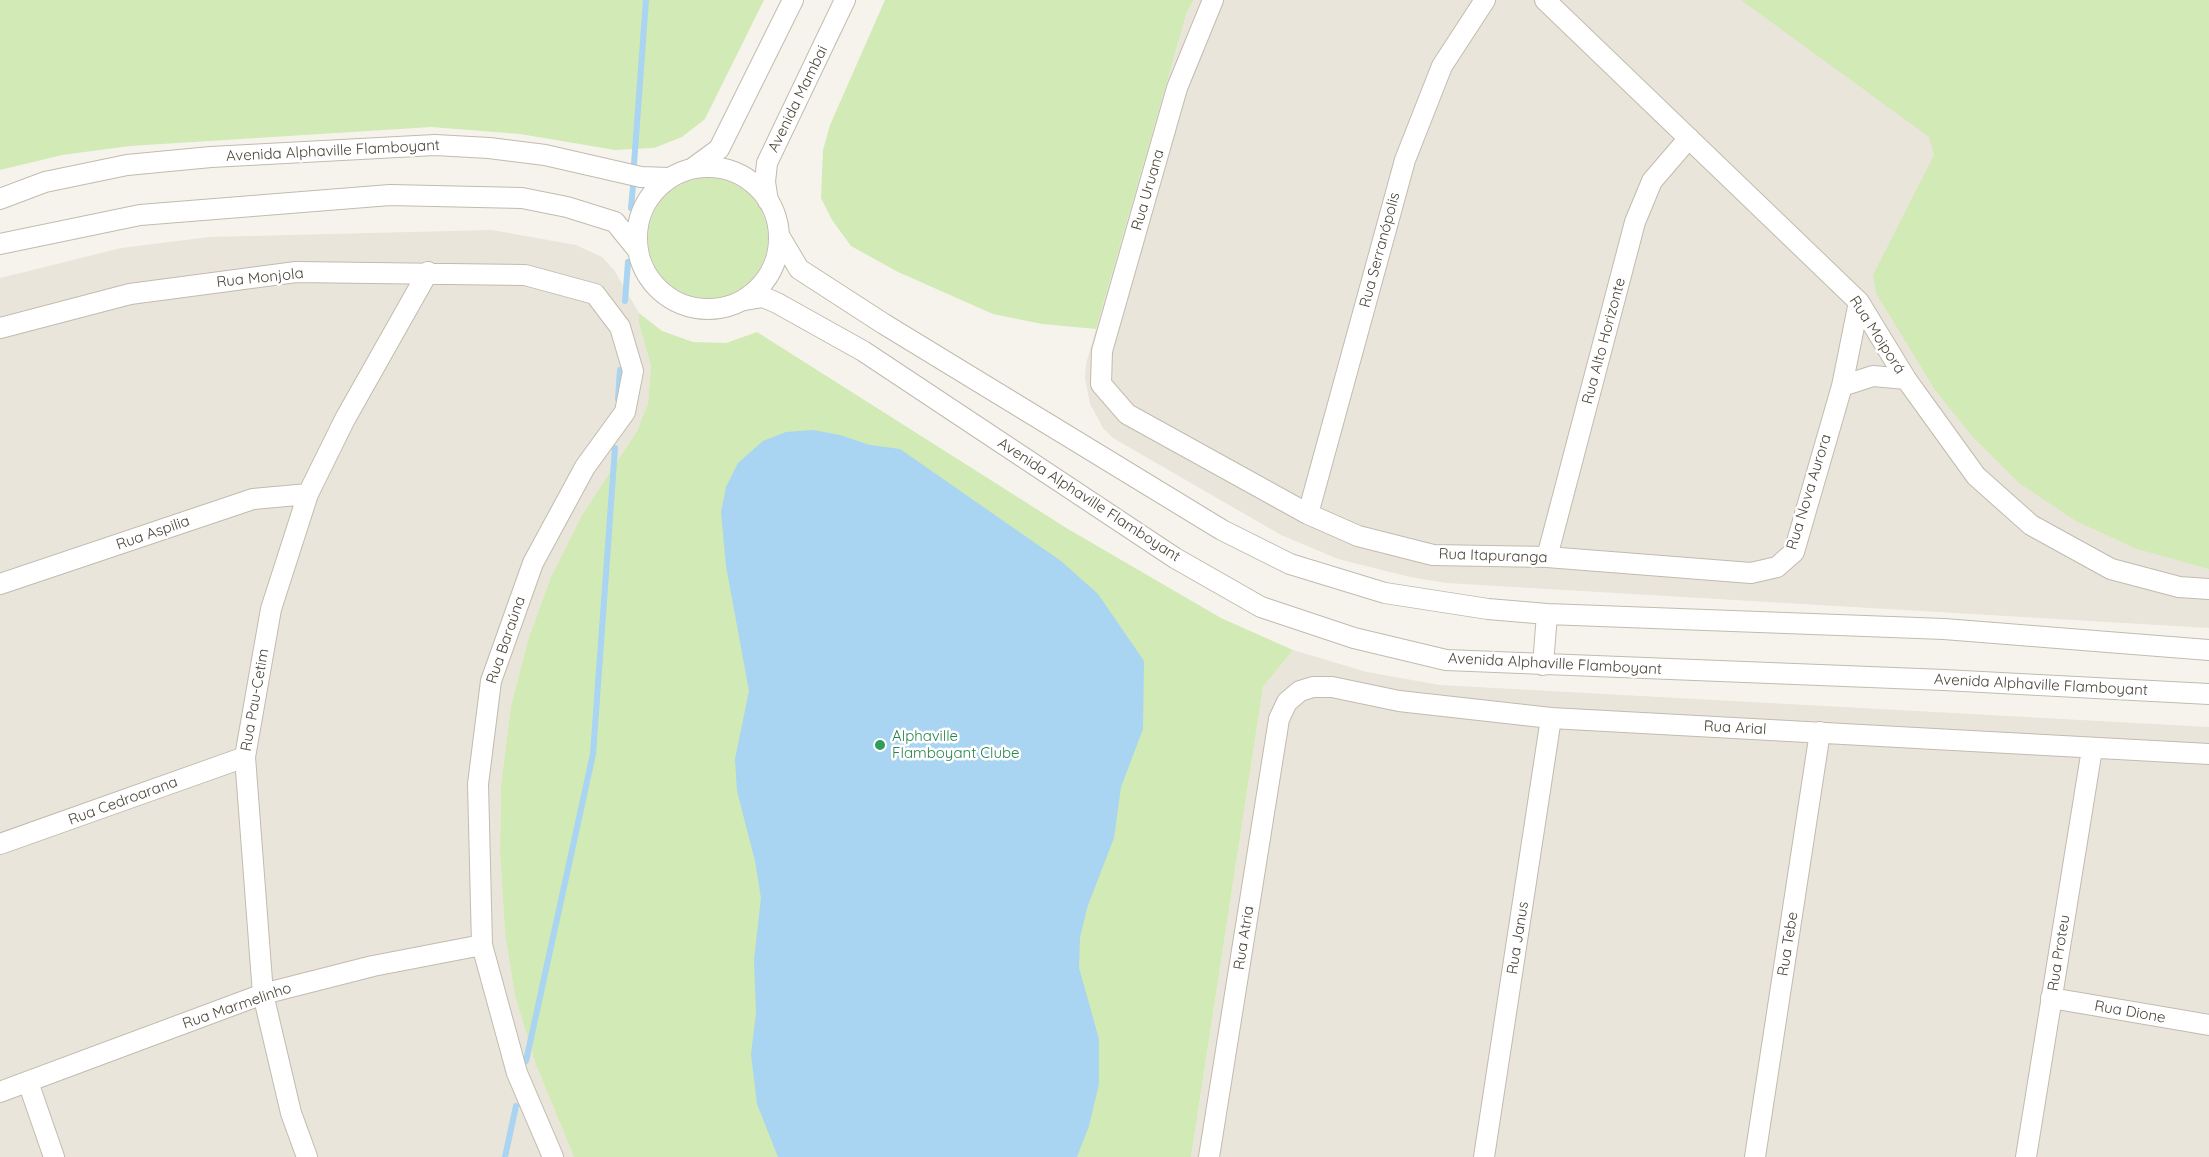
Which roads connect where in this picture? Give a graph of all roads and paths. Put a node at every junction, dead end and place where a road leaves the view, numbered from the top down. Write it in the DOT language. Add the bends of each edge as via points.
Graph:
graph roads {
  1 [pos="793,0"];
  2 [pos="845,0"];
  3 [pos="1213,0"];
  4 [pos="1485,0"];
  5 [pos="1545,0"];
  6 [pos="1689,138"];
  7 [pos="692,168"];
  8 [pos="669,178"];
  9 [pos="0,199"];
  10 [pos="768,201"];
  11 [pos="780,237"];
  12 [pos="0,244"];
  13 [pos="636,248"];
  14 [pos="428,272"];
  15 [pos="525,275"];
  16 [pos="745,300"];
  17 [pos="1859,302"];
  18 [pos="0,328"];
  19 [pos="1906,379"];
  20 [pos="1101,384"];
  21 [pos="1842,386"];
  22 [pos="308,494"];
  23 [pos="1308,514"];
  24 [pos="1547,557"];
  25 [pos="1751,573"];
  26 [pos="0,584"];
  27 [pos="2209,589"];
  28 [pos="1547,614"];
  29 [pos="2209,650"];
  30 [pos="1543,664"];
  31 [pos="2209,694"];
  32 [pos="1551,718"];
  33 [pos="1278,719"];
  34 [pos="1820,732"];
  35 [pos="2092,749"];
  36 [pos="2209,754"];
  37 [pos="245,757"];
  38 [pos="0,844"];
  39 [pos="482,945"];
  40 [pos="263,994"];
  41 [pos="2051,998"];
  42 [pos="2209,1025"];
  43 [pos="28,1082"];
  44 [pos="0,1092"];
  45 [pos="54,1157"];
  46 [pos="307,1157"];
  47 [pos="553,1157"];
  48 [pos="1209,1157"];
  49 [pos="1484,1157"];
  50 [pos="1755,1157"];
  51 [pos="2026,1157"];
  1 -- 7 [label="street" via="719,149"];
  2 -- 10 [label="street, Avenida Mambai" via="767,163"];
  3 -- 20 [label="street, Rua Uruana" via="1177,88 1102,351"];
  4 -- 23 [label="street, Rua Serranópolis" via="1442,66 1405,160"];
  5 -- 6 [label="street, Rua Moiporá"];
  6 -- 17 [label="street, Rua Moiporá"];
  6 -- 24 [label="street, Rua Alto Horizonte" via="1652,181 1635,222"];
  7 -- 8 [label="street"];
  7 -- 10 [label="street" via="717,167 741,174 763,191"];
  8 -- 9 [label="street, Avenida Alphaville Flamboyant" via="641,177 545,155 435,145 127,165 45,182"];
  8 -- 13 [label="street" via="650,195 637,222"];
  10 -- 11 [label="street"];
  11 -- 16 [label="street" via="776,262 764,284"];
  11 -- 28 [label="street" via="799,269 884,324 1222,530 1290,564 1385,592"];
  12 -- 13 [label="street" via="140,215 390,195 545,202 615,222"];
  13 -- 16 [label="street" via="643,271 659,291 675,302 697,309 722,309"];
  14 -- 15 [label="street, Rua Monjola"];
  14 -- 18 [label="street, Rua Monjola" via="296,272 130,294"];
  14 -- 22 [label="street, Rua Pau-Cetim" via="345,419"];
  15 -- 39 [label="street, Rua Baraúna" via="595,294 620,327 633,371 625,412 585,467 533,563 491,681 478,784"];
  16 -- 30 [label="street, Avenida Alphaville Flamboyant" via="763,297 777,303 863,351 1175,558 1262,607 1354,638 1446,660"];
  17 -- 19 [label="street, Rua Moiporá"];
  17 -- 21 [label="street, Rua Nova Aurora"];
  19 -- 21 [label="street" via="1873,376"];
  19 -- 27 [label="street, Rua Moiporá" via="1976,476 2031,525 2111,569 2179,587"];
  20 -- 23 [label="street, Rua Itapuranga" via="1127,414"];
  21 -- 25 [label="street, Rua Nova Aurora" via="1794,552 1777,567"];
  22 -- 26 [label="street, Rua Aspilia" via="253,499"];
  22 -- 37 [label="street, Rua Pau-Cetim" via="271,609"];
  23 -- 24 [label="street, Rua Itapuranga" via="1358,536 1433,555"];
  24 -- 25 [label="street, Rua Itapuranga"];
  28 -- 29 [label="street" via="1944,629"];
  28 -- 30 [label="street"];
  30 -- 31 [label="street, Avenida Alphaville Flamboyant"];
  32 -- 33 [label="street, Rua Arial" via="1462,710 1313,687 1300,691 1287,702"];
  32 -- 34 [label="street, Rua Arial"];
  32 -- 49 [label="street, Rua Janus"];
  33 -- 48 [label="street, Rua Atria"];
  34 -- 35 [label="street, Rua Arial"];
  34 -- 50 [label="street, Rua Tebe"];
  35 -- 36 [label="street, Rua Arial"];
  35 -- 41 [label="street, Rua Proteu"];
  37 -- 38 [label="street, Rua Cedroarana"];
  37 -- 40 [label="street, Rua Pau-Cetim"];
  39 -- 40 [label="street, Rua Marmelinho" via="373,966"];
  39 -- 47 [label="street, Rua Baraúna" via="517,1073"];
  40 -- 43 [label="street, Rua Marmelinho"];
  40 -- 46 [label="street, Rua Pau-Cetim" via="291,1113"];
  41 -- 42 [label="street, Rua Dione"];
  41 -- 51 [label="street, Rua Proteu"];
  43 -- 44 [label="street, Rua Marmelinho"];
  43 -- 45 [label="street"];
}
